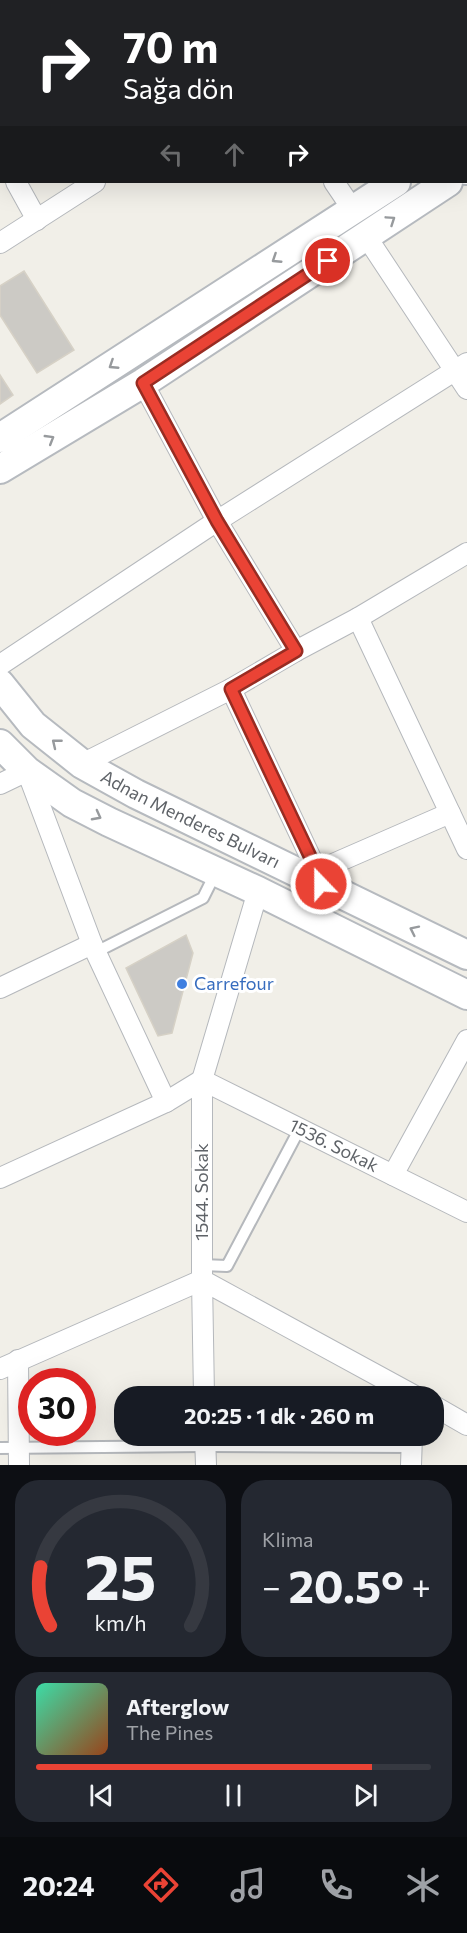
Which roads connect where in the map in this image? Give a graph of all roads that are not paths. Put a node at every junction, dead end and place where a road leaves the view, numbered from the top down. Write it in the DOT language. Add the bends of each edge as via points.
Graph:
graph roads {
  1 [pos="17,183"];
  2 [pos="92,183"];
  3 [pos="335,183"];
  4 [pos="394,183"];
  5 [pos="446,183"];
  6 [pos="353,210"];
  7 [pos="37,220"];
  8 [pos="366,236"];
  9 [pos="0,243"];
  10 [pos="461,367"];
  11 [pos="143,383"];
  12 [pos="467,389"];
  13 [pos="0,438"];
  14 [pos="0,470"];
  15 [pos="217,521"];
  16 [pos="467,553"];
  17 [pos="358,618"];
  18 [pos="296,651"];
  19 [pos="0,665"];
  20 [pos="0,684"];
  21 [pos="231,689"];
  22 [pos="0,744"];
  23 [pos="82,764"];
  24 [pos="27,771"];
  25 [pos="0,784"];
  26 [pos="450,813"];
  27 [pos="467,849"];
  28 [pos="216,872"];
  29 [pos="319,877"];
  30 [pos="258,891"];
  31 [pos="94,948"];
  32 [pos="467,955"];
  33 [pos="0,988"];
  34 [pos="467,995"];
  35 [pos="467,1040"];
  36 [pos="202,1080"];
  37 [pos="166,1102"];
  38 [pos="300,1128"];
  39 [pos="393,1175"];
  40 [pos="0,1178"];
  41 [pos="467,1212"];
  42 [pos="202,1273"];
  43 [pos="9,1365"];
  44 [pos="204,1386"];
  45 [pos="397,1386"];
  46 [pos="444,1412"];
  47 [pos="467,1425"];
  48 [pos="205,1449"];
  49 [pos="412,1449"];
  50 [pos="12,1454"];
  1 -- 7 [label="street"];
  2 -- 7 [label="street"];
  3 -- 6 [label="street"];
  4 -- 6 [label="main road"];
  8 -- 5 [label="main road, one-way"];
  6 -- 13 [label="main road, one-way"];
  7 -- 9 [label="street"];
  8 -- 10 [label="street"];
  8 -- 11 [label="main road"];
  10 -- 12 [label="street"];
  10 -- 15 [label="street"];
  14 -- 11 [label="main road, one-way"];
  11 -- 15 [label="street"];
  15 -- 18 [label="street"];
  15 -- 19 [label="street"];
  16 -- 17 [label="street"];
  17 -- 18 [label="street"];
  17 -- 26 [label="street"];
  18 -- 21 [label="street"];
  23 -- 20 [label="main road, Adnan Menderes Bulvarı, one-way" via="33,725"];
  21 -- 23 [label="street"];
  21 -- 29 [label="street"];
  22 -- 24 [label="main road, Adnan Menderes Bulvarı"];
  23 -- 29 [label="main road, Adnan Menderes Bulvarı" via="136,794"];
  24 -- 25 [label="street"];
  24 -- 28 [label="main road, Adnan Menderes Bulvarı, one-way" via="72,803"];
  24 -- 31 [label="street"];
  26 -- 27 [label="street"];
  26 -- 29 [label="street"];
  28 -- 30 [label="main road, Adnan Menderes Bulvarı"];
  28 -- 31 [label="lane" via="203,898"];
  32 -- 29 [label="main road, Adnan Menderes Bulvarı, one-way"];
  30 -- 34 [label="main road, Adnan Menderes Bulvarı"];
  30 -- 36 [label="street, 1544. Sokak"];
  31 -- 33 [label="street"];
  31 -- 37 [label="street"];
  35 -- 39 [label="street"];
  36 -- 37 [label="street"];
  36 -- 38 [label="street, 1536. Sokak"];
  36 -- 42 [label="street, 1544. Sokak"];
  37 -- 40 [label="street"];
  38 -- 39 [label="street, 1536. Sokak"];
  38 -- 42 [label="lane" via="227,1266"];
  39 -- 41 [label="street, 1536. Sokak"];
  42 -- 43 [label="street"];
  42 -- 44 [label="street, 1544. Sokak"];
  42 -- 45 [label="street"];
  43 -- 50 [label="street"];
  46 -- 47 [label="street"];
  48 -- 49 [label="lane"];
  48 -- 50 [label="lane"];
}
